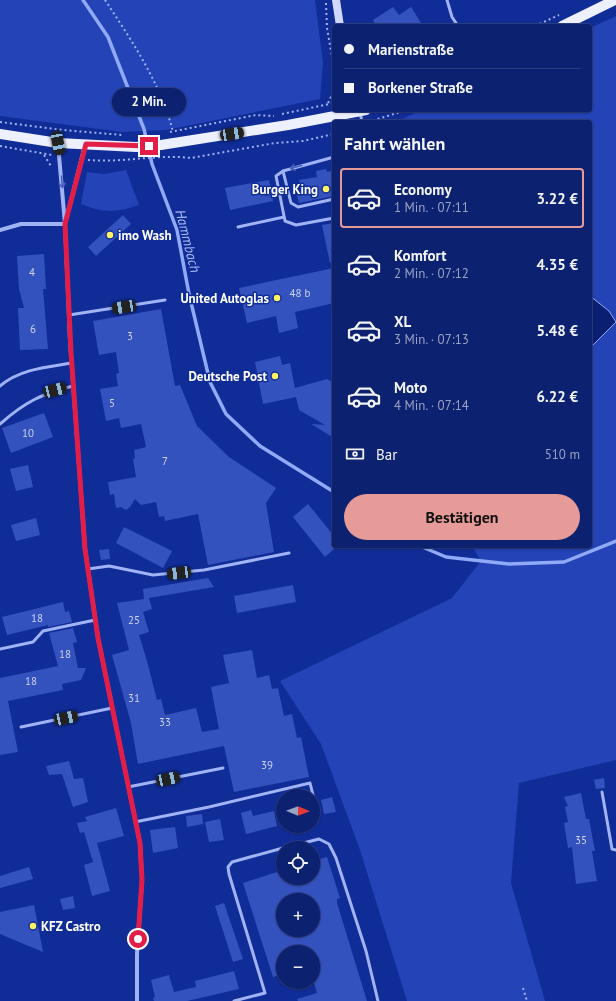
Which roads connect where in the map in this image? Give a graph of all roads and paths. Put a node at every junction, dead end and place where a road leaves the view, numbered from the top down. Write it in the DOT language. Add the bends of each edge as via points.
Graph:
graph roads {
  1 [pos="105,0"];
  2 [pos="326,0"];
  3 [pos="336,0"];
  4 [pos="447,0"];
  5 [pos="615,0"];
  6 [pos="340,24"];
  7 [pos="457,24"];
  8 [pos="566,24"];
  9 [pos="332,57"];
  10 [pos="332,95"];
  11 [pos="332,103"];
  12 [pos="328,104"];
  13 [pos="400,112"];
  14 [pos="362,114"];
  15 [pos="374,120"];
  16 [pos="0,122"];
  17 [pos="47,128"];
  18 [pos="173,131"];
  19 [pos="165,133"];
  20 [pos="0,134"];
  21 [pos="332,134"];
  22 [pos="127,135"];
  23 [pos="45,141"];
  24 [pos="58,143"];
  25 [pos="175,143"];
  26 [pos="86,144"];
  27 [pos="0,146"];
  28 [pos="43,154"];
  29 [pos="60,157"];
  30 [pos="332,158"];
  31 [pos="82,160"];
  32 [pos="283,171"];
  33 [pos="53,172"];
  34 [pos="332,199"];
  35 [pos="284,217"];
  36 [pos="332,218"];
  37 [pos="65,224"];
  38 [pos="238,227"];
  39 [pos="0,230"];
  40 [pos="165,300"];
  41 [pos="69,315"];
  42 [pos="72,363"];
  43 [pos="0,386"];
  44 [pos="73,386"];
  45 [pos="0,424"];
  46 [pos="289,553"];
  47 [pos="88,569"];
  48 [pos="95,620"];
  49 [pos="0,649"];
  50 [pos="112,708"];
  51 [pos="21,728"];
  52 [pos="223,768"];
  53 [pos="128,788"];
  54 [pos="286,789"];
  55 [pos="312,789"];
  56 [pos="276,791"];
  57 [pos="602,792"];
  58 [pos="135,822"];
  59 [pos="312,841"];
  60 [pos="276,850"];
  61 [pos="616,850"];
  62 [pos="523,988"];
  63 [pos="137,1001"];
  64 [pos="234,1001"];
  65 [pos="378,1001"];
  66 [pos="527,1001"];
  1 -- 18 [label="path" via="132,41 168,115"];
  2 -- 9 [label="path"];
  3 -- 6 [label="main road"];
  4 -- 7 [label="lane"];
  5 -- 8 [label="main road"];
  10 -- 12 [label="path"];
  11 -- 12 [label="path"];
  12 -- 18 [label="path" via="276,116 256,114"];
  13 -- 15 [label="path"];
  14 -- 25 [label="main road"];
  16 -- 17 [label="path"];
  17 -- 22 [label="path"];
  17 -- 23 [label="path"];
  18 -- 19 [label="path"];
  18 -- 25 [label="path"];
  20 -- 23 [label="main road"];
  21 -- 31 [label="path" via="191,158 178,156 108,162"];
  23 -- 24 [label="main road"];
  23 -- 28 [label="path"];
  24 -- 26 [label="main road"];
  24 -- 29 [label="street"];
  25 -- 26 [label="main road" via="136,147"];
  26 -- 31 [label="street"];
  27 -- 28 [label="path"];
  28 -- 29 [label="path"];
  28 -- 33 [label="path"];
  29 -- 37 [label="street, one-way"];
  30 -- 32 [label="lane, one-way"];
  31 -- 37 [label="street"];
  32 -- 34 [label="lane" via="291,203 298,207"];
  32 -- 35 [label="lane" via="276,176"];
  35 -- 36 [label="lane" via="285,221 296,225"];
  35 -- 38 [label="lane"];
  37 -- 39 [label="street" via="21,224"];
  37 -- 41 [label="street"];
  40 -- 41 [label="lane"];
  41 -- 42 [label="street"];
  42 -- 43 [label="lane" via="20,373"];
  42 -- 44 [label="street"];
  44 -- 45 [label="lane" via="28,401"];
  44 -- 47 [label="street"];
  46 -- 47 [label="lane" via="204,570 159,575 146,575 109,566"];
  47 -- 48 [label="street"];
  48 -- 49 [label="lane" via="43,631 33,642"];
  48 -- 50 [label="street"];
  50 -- 51 [label="lane"];
  50 -- 53 [label="street"];
  52 -- 53 [label="lane"];
  53 -- 58 [label="street"];
  54 -- 55 [label="lane" via="310,783"];
  56 -- 58 [label="lane"];
  57 -- 61 [label="lane" via="612,849"];
  58 -- 63 [label="street" via="140,843 142,880"];
  59 -- 65 [label="lane" via="320,839 329,844 344,879"];
  60 -- 64 [label="lane" via="232,862 228,867 266,992"];
  62 -- 66 [label="path"];
}
